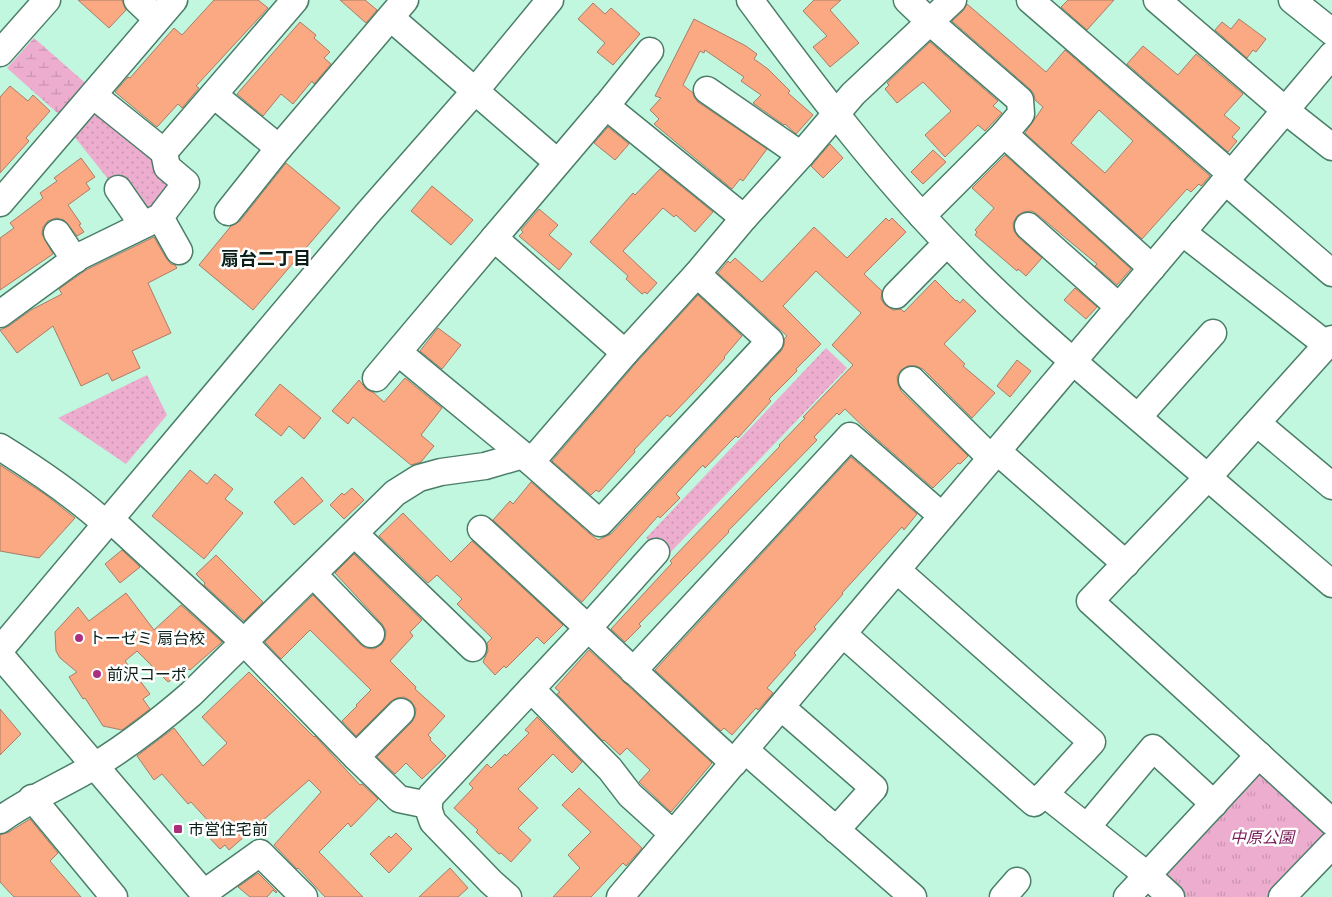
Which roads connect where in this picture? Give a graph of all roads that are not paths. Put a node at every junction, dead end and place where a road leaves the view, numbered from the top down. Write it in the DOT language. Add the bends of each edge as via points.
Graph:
graph roads {
  1 [pos="48,0"];
  2 [pos="137,0"];
  3 [pos="295,0"];
  4 [pos="550,0"];
  5 [pos="750,0"];
  6 [pos="907,0"];
  7 [pos="954,0"];
  8 [pos="1030,0"];
  9 [pos="1157,0"];
  10 [pos="1292,0"];
  11 [pos="166,9"];
  12 [pos="398,9"];
  13 [pos="930,22"];
  14 [pos="1332,32"];
  15 [pos="4,40"];
  16 [pos="650,51"];
  17 [pos="1332,55"];
  18 [pos="474,90"];
  19 [pos="707,90"];
  20 [pos="93,95"];
  21 [pos="214,95"];
  22 [pos="606,106"];
  23 [pos="1286,110"];
  24 [pos="836,114"];
  25 [pos="1004,134"];
  26 [pos="1332,147"];
  27 [pos="279,148"];
  28 [pos="164,152"];
  29 [pos="801,155"];
  30 [pos="557,162"];
  31 [pos="1228,178"];
  32 [pos="118,190"];
  33 [pos="0,203"];
  34 [pos="228,212"];
  35 [pos="922,216"];
  36 [pos="744,218"];
  37 [pos="152,221"];
  38 [pos="1028,226"];
  39 [pos="1182,232"];
  40 [pos="57,234"];
  41 [pos="494,238"];
  42 [pos="947,243"];
  43 [pos="180,250"];
  44 [pos="75,260"];
  45 [pos="1152,268"];
  46 [pos="1332,273"];
  47 [pos="697,274"];
  48 [pos="896,295"];
  49 [pos="1119,307"];
  50 [pos="0,314"];
  51 [pos="1213,333"];
  52 [pos="1327,351"];
  53 [pos="399,353"];
  54 [pos="625,353"];
  55 [pos="1073,361"];
  56 [pos="376,378"];
  57 [pos="912,380"];
  58 [pos="1138,417"];
  59 [pos="1257,423"];
  60 [pos="0,447"];
  61 [pos="994,455"];
  62 [pos="527,459"];
  63 [pos="1208,477"];
  64 [pos="1332,486"];
  65 [pos="942,516"];
  66 [pos="108,521"];
  67 [pos="482,529"];
  68 [pos="355,534"];
  69 [pos="656,552"];
  70 [pos="1126,564"];
  71 [pos="896,570"];
  72 [pos="314,575"];
  73 [pos="1332,584"];
  74 [pos="588,628"];
  75 [pos="371,634"];
  76 [pos="843,634"];
  77 [pos="244,642"];
  78 [pos="472,648"];
  79 [pos="0,650"];
  80 [pos="0,655"];
  81 [pos="633,671"];
  82 [pos="531,689"];
  83 [pos="781,707"];
  84 [pos="401,712"];
  85 [pos="1259,755"];
  86 [pos="739,756"];
  87 [pos="356,757"];
  88 [pos="96,765"];
  89 [pos="1045,794"];
  90 [pos="32,798"];
  91 [pos="1214,804"];
  92 [pos="428,805"];
  93 [pos="0,820"];
  94 [pos="1332,822"];
  95 [pos="1087,828"];
  96 [pos="836,830"];
  97 [pos="673,834"];
  98 [pos="1332,845"];
  99 [pos="1147,875"];
  100 [pos="491,892"];
  101 [pos="206,895"];
  102 [pos="114,897"];
  103 [pos="304,897"];
  104 [pos="620,897"];
  105 [pos="913,897"];
  106 [pos="1127,897"];
  107 [pos="1171,897"];
  108 [pos="1282,897"];
  1 -- 15 [label="street"];
  2 -- 11 [label="street"];
  3 -- 21 [label="street"];
  4 -- 18 [label="street"];
  5 -- 24 [label="street"];
  6 -- 13 [label="street"];
  7 -- 13 [label="street"];
  8 -- 31 [label="street"];
  9 -- 23 [label="street"];
  10 -- 14 [label="street"];
  11 -- 20 [label="street"];
  12 -- 18 [label="street"];
  12 -- 27 [label="street"];
  13 -- 24 [label="street"];
  13 -- 25 [label="street" via="1020,100 1021,114"];
  16 -- 22 [label="street"];
  17 -- 23 [label="street"];
  18 -- 30 [label="street"];
  18 -- 66 [label="street"];
  19 -- 29 [label="street"];
  20 -- 28 [label="street"];
  20 -- 33 [label="street"];
  21 -- 27 [label="street"];
  21 -- 28 [label="street"];
  22 -- 30 [label="street"];
  22 -- 36 [label="street"];
  23 -- 26 [label="street"];
  23 -- 31 [label="street"];
  24 -- 29 [label="street"];
  24 -- 35 [label="street"];
  25 -- 35 [label="street"];
  25 -- 45 [label="street"];
  27 -- 34 [label="street"];
  28 -- 37 [label="street" via="167,167 186,183"];
  29 -- 36 [label="street"];
  30 -- 41 [label="street"];
  31 -- 39 [label="street"];
  31 -- 46 [label="street"];
  32 -- 37 [label="street"];
  35 -- 42 [label="street"];
  36 -- 47 [label="street"];
  37 -- 43 [label="street"];
  37 -- 44 [label="street"];
  38 -- 49 [label="street"];
  39 -- 45 [label="street"];
  39 -- 52 [label="street"];
  40 -- 44 [label="street"];
  41 -- 53 [label="street"];
  41 -- 54 [label="street"];
  42 -- 48 [label="street"];
  42 -- 55 [label="street"];
  44 -- 50 [label="street"];
  45 -- 49 [label="street"];
  47 -- 54 [label="street"];
  47 -- 62 [label="street" via="770,341 600,523"];
  49 -- 55 [label="street"];
  51 -- 58 [label="street"];
  52 -- 59 [label="street"];
  53 -- 56 [label="street"];
  53 -- 62 [label="street"];
  54 -- 62 [label="street"];
  55 -- 58 [label="street"];
  55 -- 61 [label="street"];
  57 -- 61 [label="street"];
  58 -- 63 [label="street"];
  59 -- 63 [label="street"];
  59 -- 64 [label="street"];
  60 -- 66 [label="street"];
  61 -- 65 [label="street"];
  61 -- 70 [label="street"];
  62 -- 68 [label="street" via="419,478 395,494"];
  63 -- 70 [label="street"];
  63 -- 73 [label="street"];
  65 -- 71 [label="street"];
  65 -- 81 [label="street" via="850,436"];
  66 -- 77 [label="street"];
  66 -- 79 [label="street"];
  67 -- 74 [label="street"];
  68 -- 72 [label="street"];
  68 -- 78 [label="street"];
  69 -- 74 [label="street"];
  70 -- 85 [label="street" via="1090,601"];
  71 -- 76 [label="street"];
  71 -- 89 [label="street" via="1092,742"];
  72 -- 75 [label="street"];
  72 -- 77 [label="street"];
  74 -- 81 [label="street"];
  74 -- 82 [label="street"];
  76 -- 83 [label="street"];
  76 -- 89 [label="street" via="1034,802"];
  77 -- 87 [label="street"];
  77 -- 88 [label="street" via="172,710"];
  80 -- 88 [label="street"];
  81 -- 86 [label="street"];
  82 -- 92 [label="street" via="431,796"];
  82 -- 97 [label="street" via="610,769 630,795"];
  83 -- 86 [label="street"];
  83 -- 96 [label="street" via="874,788"];
  84 -- 87 [label="street"];
  85 -- 91 [label="street"];
  85 -- 94 [label="street"];
  86 -- 96 [label="street"];
  86 -- 97 [label="street"];
  87 -- 92 [label="street" via="399,800"];
  88 -- 90 [label="street"];
  88 -- 101 [label="street"];
  89 -- 95 [label="street"];
  90 -- 93 [label="street"];
  90 -- 102 [label="street"];
  91 -- 95 [label="street" via="1153,748"];
  91 -- 99 [label="street"];
  92 -- 100 [label="street" via="433,822"];
  95 -- 99 [label="street"];
  96 -- 105 [label="street"];
  97 -- 104 [label="street"];
  98 -- 108 [label="street"];
  99 -- 106 [label="street"];
  99 -- 107 [label="street"];
  101 -- 103 [label="street" via="260,853"];
}
